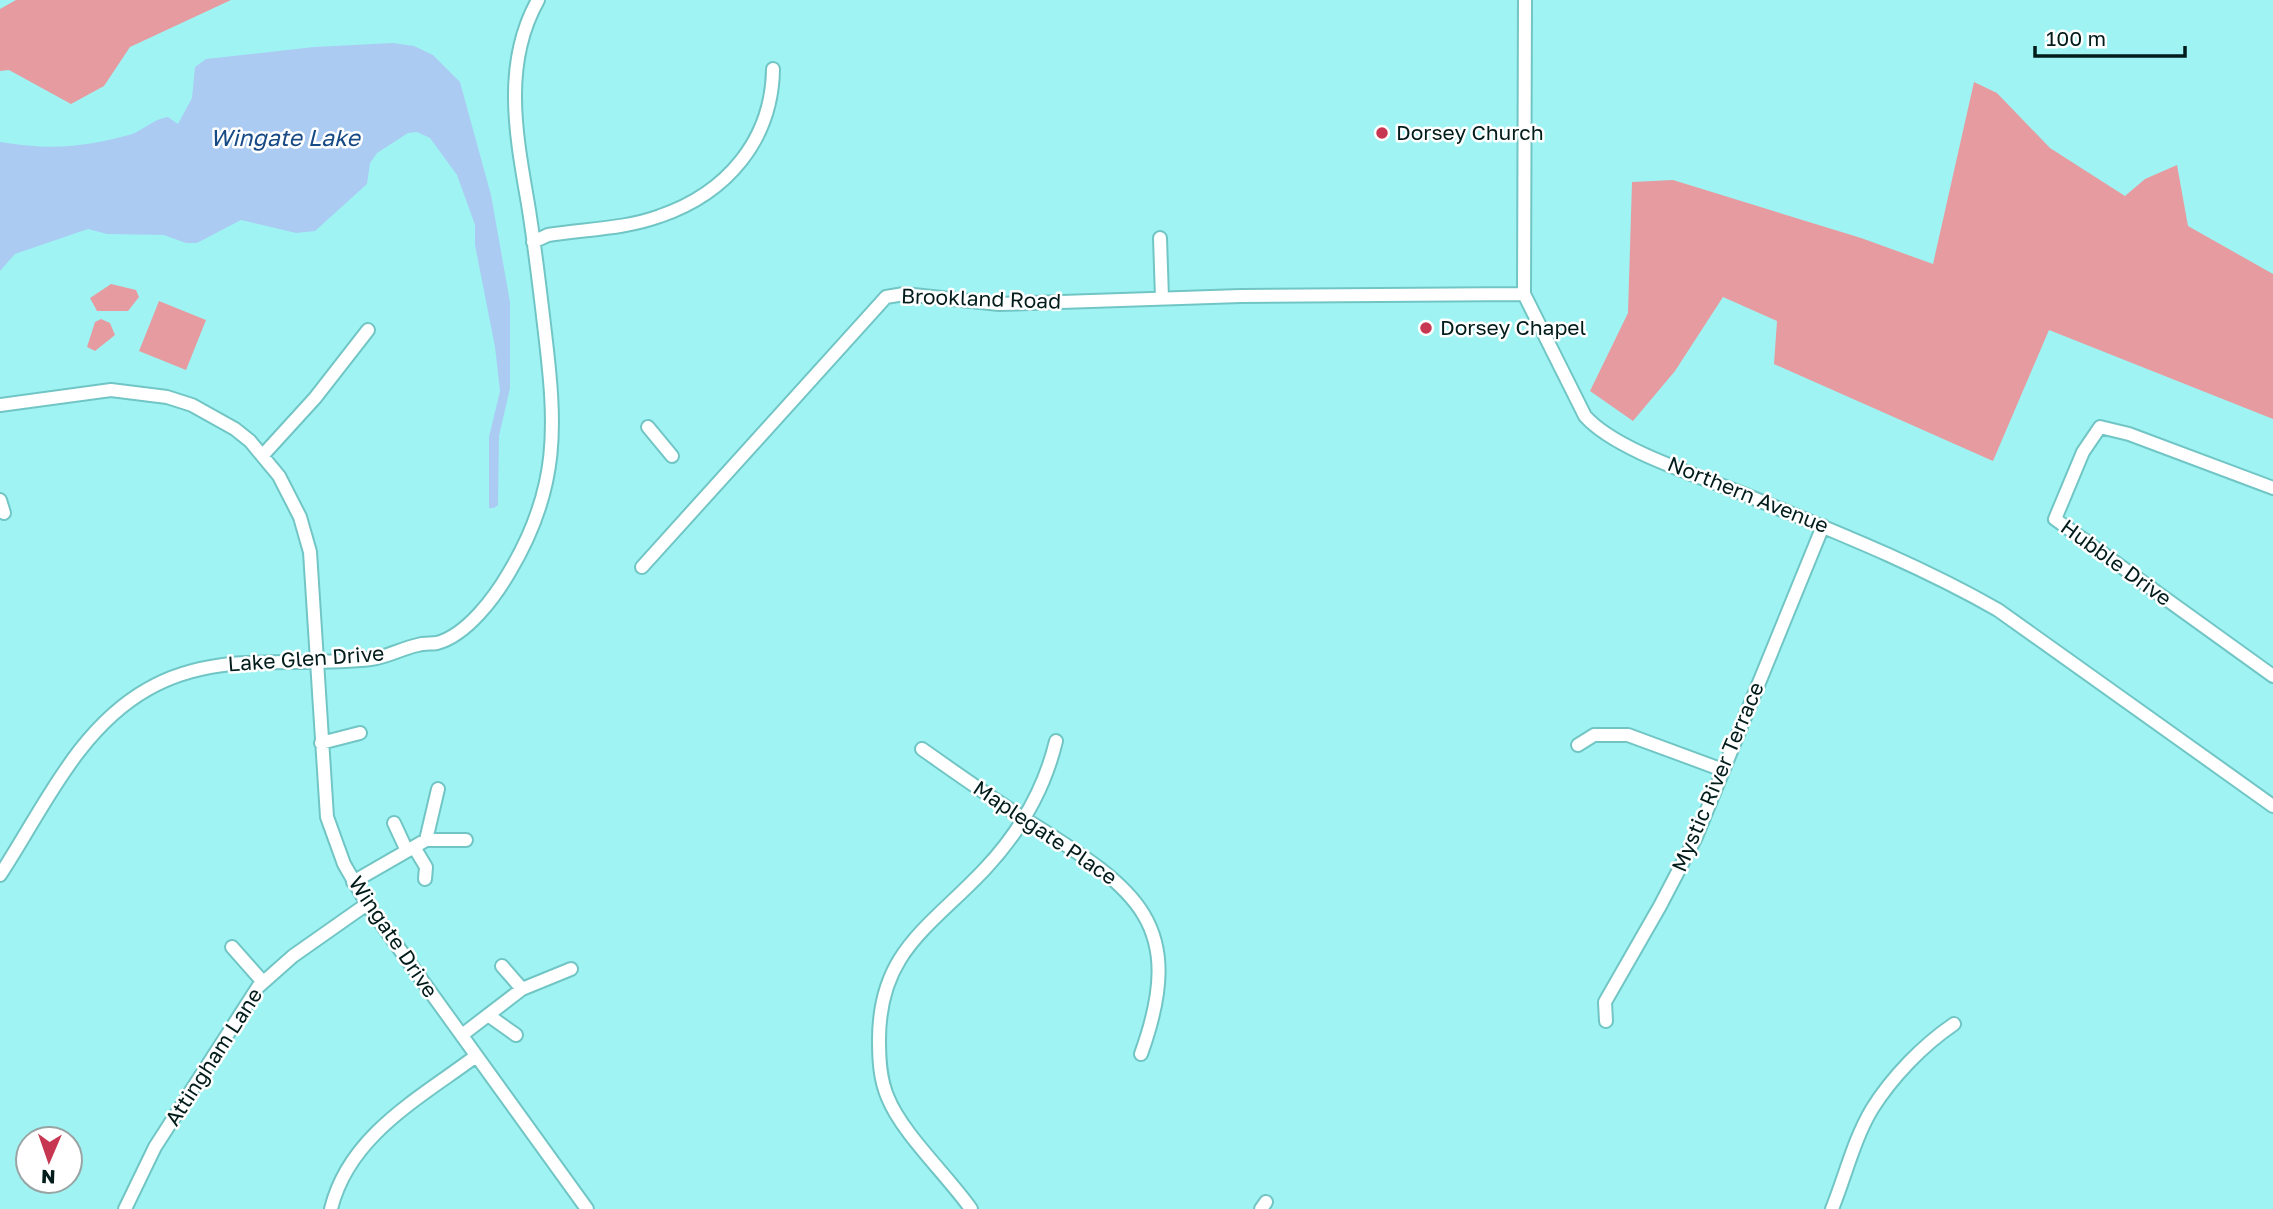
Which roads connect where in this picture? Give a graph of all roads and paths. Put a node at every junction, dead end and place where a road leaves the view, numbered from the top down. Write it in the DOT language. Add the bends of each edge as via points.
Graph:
graph roads {
  1 [pos="538,0"];
  2 [pos="1525,0"];
  3 [pos="773,69"];
  4 [pos="1160,238"];
  5 [pos="533,242"];
  6 [pos="1524,294"];
  7 [pos="1162,298"];
  8 [pos="368,330"];
  9 [pos="0,405"];
  10 [pos="648,427"];
  11 [pos="263,454"];
  12 [pos="672,456"];
  13 [pos="2273,488"];
  14 [pos="0,500"];
  15 [pos="4,513"];
  16 [pos="1823,526"];
  17 [pos="642,567"];
  18 [pos="317,662"];
  19 [pos="2273,676"];
  20 [pos="360,733"];
  21 [pos="1056,741"];
  22 [pos="321,743"];
  23 [pos="1578,746"];
  24 [pos="922,749"];
  25 [pos="1723,770"];
  26 [pos="438,789"];
  27 [pos="2273,806"];
  28 [pos="1024,819"];
  29 [pos="394,823"];
  30 [pos="426,840"];
  31 [pos="466,840"];
  32 [pos="411,849"];
  33 [pos="0,875"];
  34 [pos="425,879"];
  35 [pos="353,881"];
  36 [pos="367,904"];
  37 [pos="232,947"];
  38 [pos="502,965"];
  39 [pos="571,969"];
  40 [pos="263,982"];
  41 [pos="522,989"];
  42 [pos="488,1015"];
  43 [pos="1606,1021"];
  44 [pos="1954,1024"];
  45 [pos="462,1035"];
  46 [pos="516,1035"];
  47 [pos="1141,1054"];
  48 [pos="476,1056"];
  49 [pos="125,1209"];
  50 [pos="331,1209"];
  51 [pos="587,1209"];
  52 [pos="971,1209"];
  53 [pos="1832,1209"];
  1 -- 5 [label="street, Lake Glen Drive" via="526,19 514,88"];
  2 -- 6 [label="street, Northern Avenue"];
  3 -- 5 [label="street" via="770,105 759,136 737,168 714,188 659,217 548,235"];
  4 -- 7 [label="street"];
  5 -- 18 [label="street, Lake Glen Drive" via="554,427 547,478 526,541 495,593 460,631 438,643 373,659"];
  6 -- 7 [label="street, Brookland Road"];
  6 -- 16 [label="street, Northern Avenue" via="1585,416 1597,429"];
  7 -- 17 [label="street, Brookland Road" via="999,304 904,294 886,297"];
  8 -- 11 [label="street"];
  9 -- 11 [label="street, Wingate Drive" via="111,390 167,397 215,416"];
  10 -- 12 [label="street"];
  11 -- 18 [label="street, Wingate Drive" via="290,495 306,531"];
  13 -- 19 [label="street, Hubble Drive" via="2100,427 2083,452 2055,519"];
  14 -- 15 [label="street"];
  16 -- 25 [label="street, Mystic River Terrace"];
  16 -- 27 [label="street, Northern Avenue" via="1890,554 1998,610"];
  18 -- 22 [label="street, Wingate Drive"];
  18 -- 33 [label="street, Lake Glen Drive" via="214,665 174,677 138,695 76,754"];
  20 -- 22 [label="street"];
  21 -- 28 [label="street" via="1042,787"];
  22 -- 35 [label="street, Wingate Drive" via="327,817"];
  23 -- 25 [label="street" via="1594,735 1628,735"];
  24 -- 28 [label="street, Maplegate Place"];
  25 -- 43 [label="street, Mystic River Terrace" via="1696,837 1605,1002"];
  26 -- 30 [label="street"];
  28 -- 47 [label="street, Maplegate Place" via="1125,887 1147,921 1155,941 1160,985"];
  28 -- 52 [label="street" via="984,870 909,945 887,980 881,1010 879,1062 887,1096"];
  29 -- 32 [label="street"];
  30 -- 31 [label="street"];
  30 -- 32 [label="street"];
  32 -- 34 [label="street" via="426,867"];
  32 -- 35 [label="street"];
  35 -- 36 [label="street, Wingate Drive"];
  36 -- 40 [label="street, Attingham Lane"];
  36 -- 45 [label="street, Wingate Drive"];
  37 -- 40 [label="street"];
  38 -- 41 [label="street"];
  39 -- 41 [label="street"];
  40 -- 49 [label="street, Attingham Lane" via="155,1147"];
  41 -- 42 [label="street"];
  42 -- 45 [label="street"];
  42 -- 46 [label="street"];
  44 -- 53 [label="street" via="1915,1057 1872,1109"];
  45 -- 48 [label="street, Wingate Drive"];
  48 -- 50 [label="street" via="369,1139 350,1162"];
  48 -- 51 [label="street, Wingate Drive"];
}
